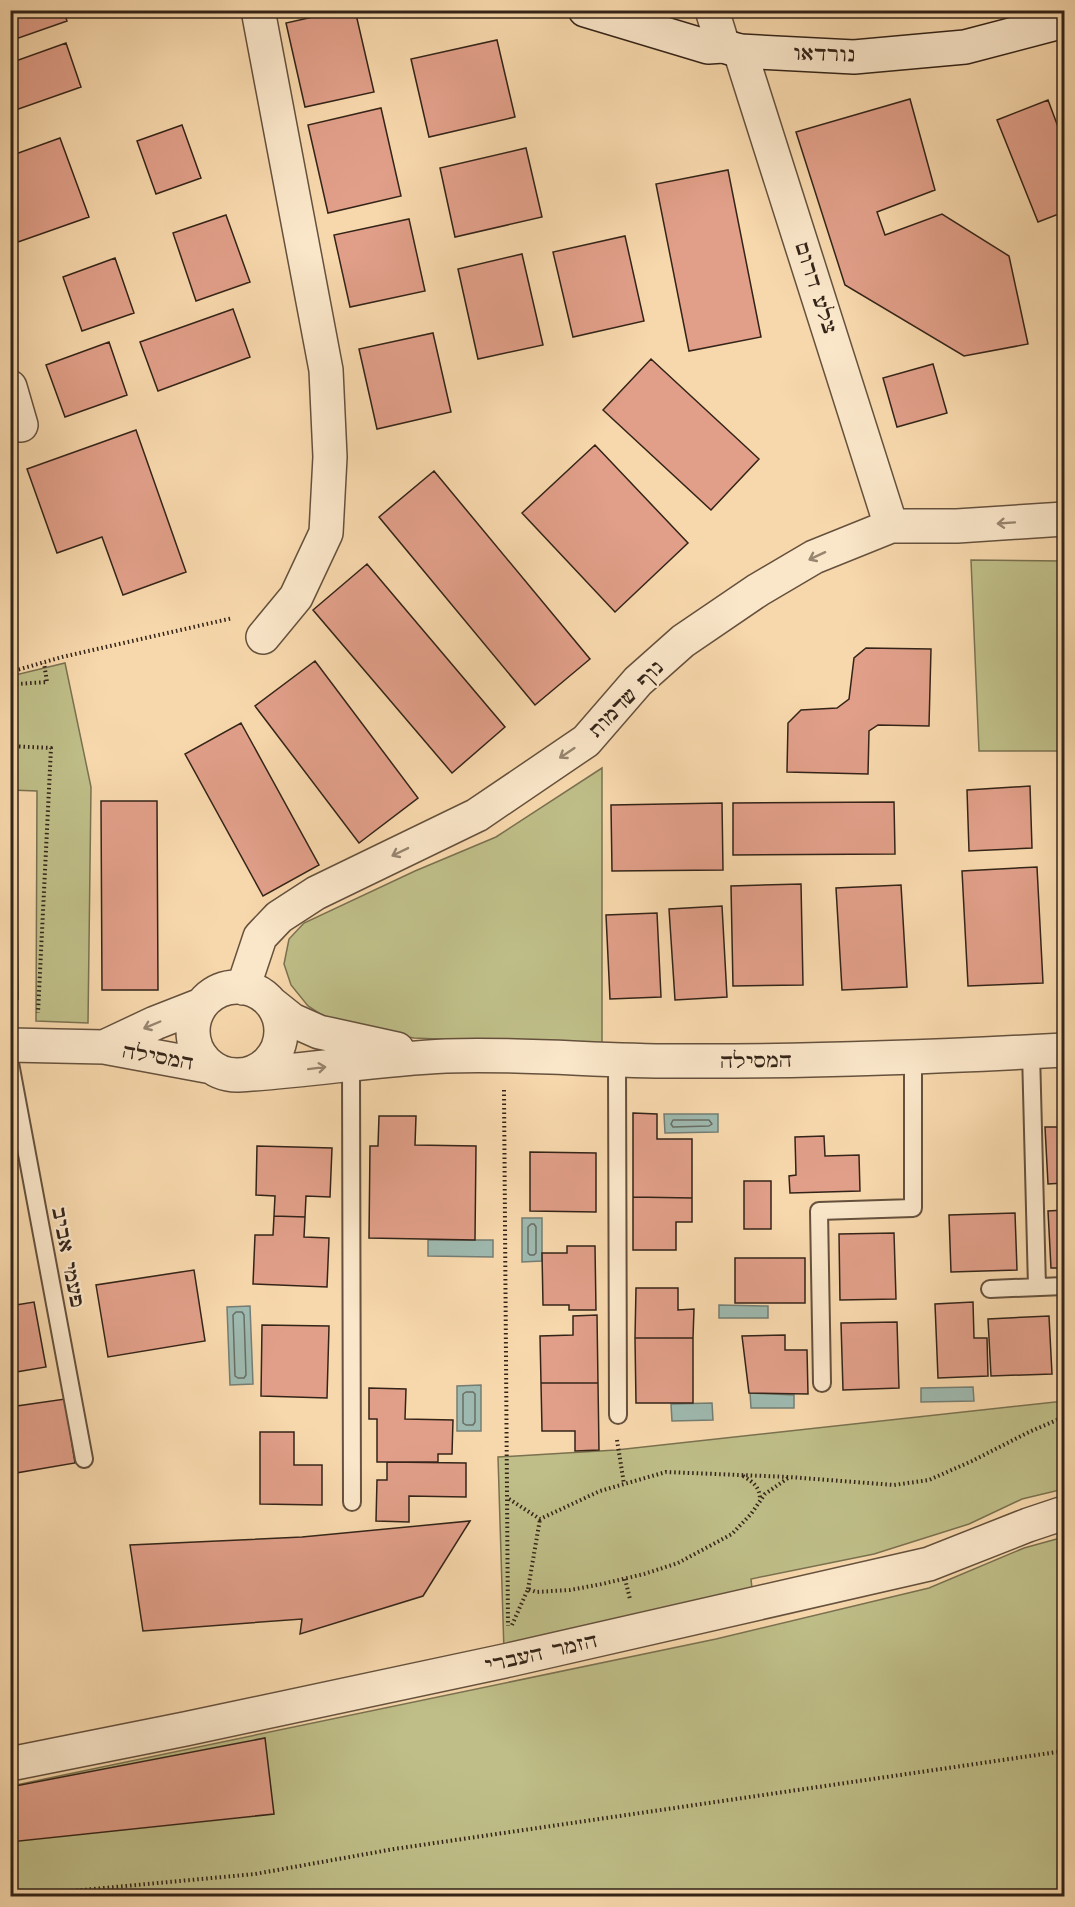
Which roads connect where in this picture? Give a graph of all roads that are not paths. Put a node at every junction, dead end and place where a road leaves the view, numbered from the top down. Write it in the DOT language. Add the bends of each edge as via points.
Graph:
graph roads {
  1 [pos="258,10"];
  2 [pos="585,10"];
  3 [pos="712,10"];
  4 [pos="1065,21"];
  5 [pos="732,49"];
  6 [pos="10,387"];
  7 [pos="21,425"];
  8 [pos="1065,519"];
  9 [pos="891,526"];
  10 [pos="263,637"];
  11 [pos="243,988"];
  12 [pos="201,1005"];
  13 [pos="272,1005"];
  14 [pos="104,1047"];
  15 [pos="1065,1050"];
  16 [pos="19,1052"];
  17 [pos="1031,1052"];
  18 [pos="446,1056"];
  19 [pos="913,1057"];
  20 [pos="617,1061"];
  21 [pos="351,1064"];
  22 [pos="225,1071"];
  23 [pos="1065,1286"];
  24 [pos="1037,1287"];
  25 [pos="990,1289"];
  26 [pos="822,1383"];
  27 [pos="618,1415"];
  28 [pos="84,1459"];
  29 [pos="352,1502"];
  30 [pos="1065,1513"];
  31 [pos="10,1764"];
  1 -- 10 [label="street" via="326,370 330,457 326,533 296,597"];
  2 -- 5 [label="street, נורדאו" via="708,47"];
  3 -- 5 [label="street, צלע דרום"];
  4 -- 5 [label="street, נורדאו" via="965,47 854,57"];
  5 -- 9 [label="street, צלע דרום"];
  6 -- 7 [label="street"];
  8 -- 9 [label="street, נוף שדמות, one-way"];
  9 -- 11 [label="street, נוף שדמות, one-way" via="814,557 683,641 639,681 586,741 477,815 316,893 279,917 260,937"];
  11 -- 12 [label="street, המסילה" via="223,990"];
  11 -- 13 [label="street, המסילה" via="262,995"];
  12 -- 14 [label="street, המסילה, one-way"];
  12 -- 22 [label="street" via="193,1032 196,1046 202,1058"];
  13 -- 18 [label="street, המסילה" via="292,1020 319,1032"];
  13 -- 22 [label="street" via="281,1030 273,1056 252,1073"];
  14 -- 16 [label="street, המסילה"];
  14 -- 22 [label="street, המסילה"];
  15 -- 17 [label="street, המסילה"];
  16 -- 28 [label="lane, פעמי אביב"];
  17 -- 19 [label="street, המסילה"];
  17 -- 24 [label="lane"];
  18 -- 20 [label="street, המסילה"];
  18 -- 21 [label="street, המסילה"];
  19 -- 20 [label="street, המסילה"];
  19 -- 26 [label="lane" via="913,1208 819,1210"];
  20 -- 27 [label="lane"];
  22 -- 21 [label="street, המסילה, one-way" via="275,1073"];
  21 -- 29 [label="lane"];
  23 -- 24 [label="lane"];
  24 -- 25 [label="lane"];
  30 -- 31 [label="street, הזמר העברי" via="929,1564 508,1647 185,1729"];
}
